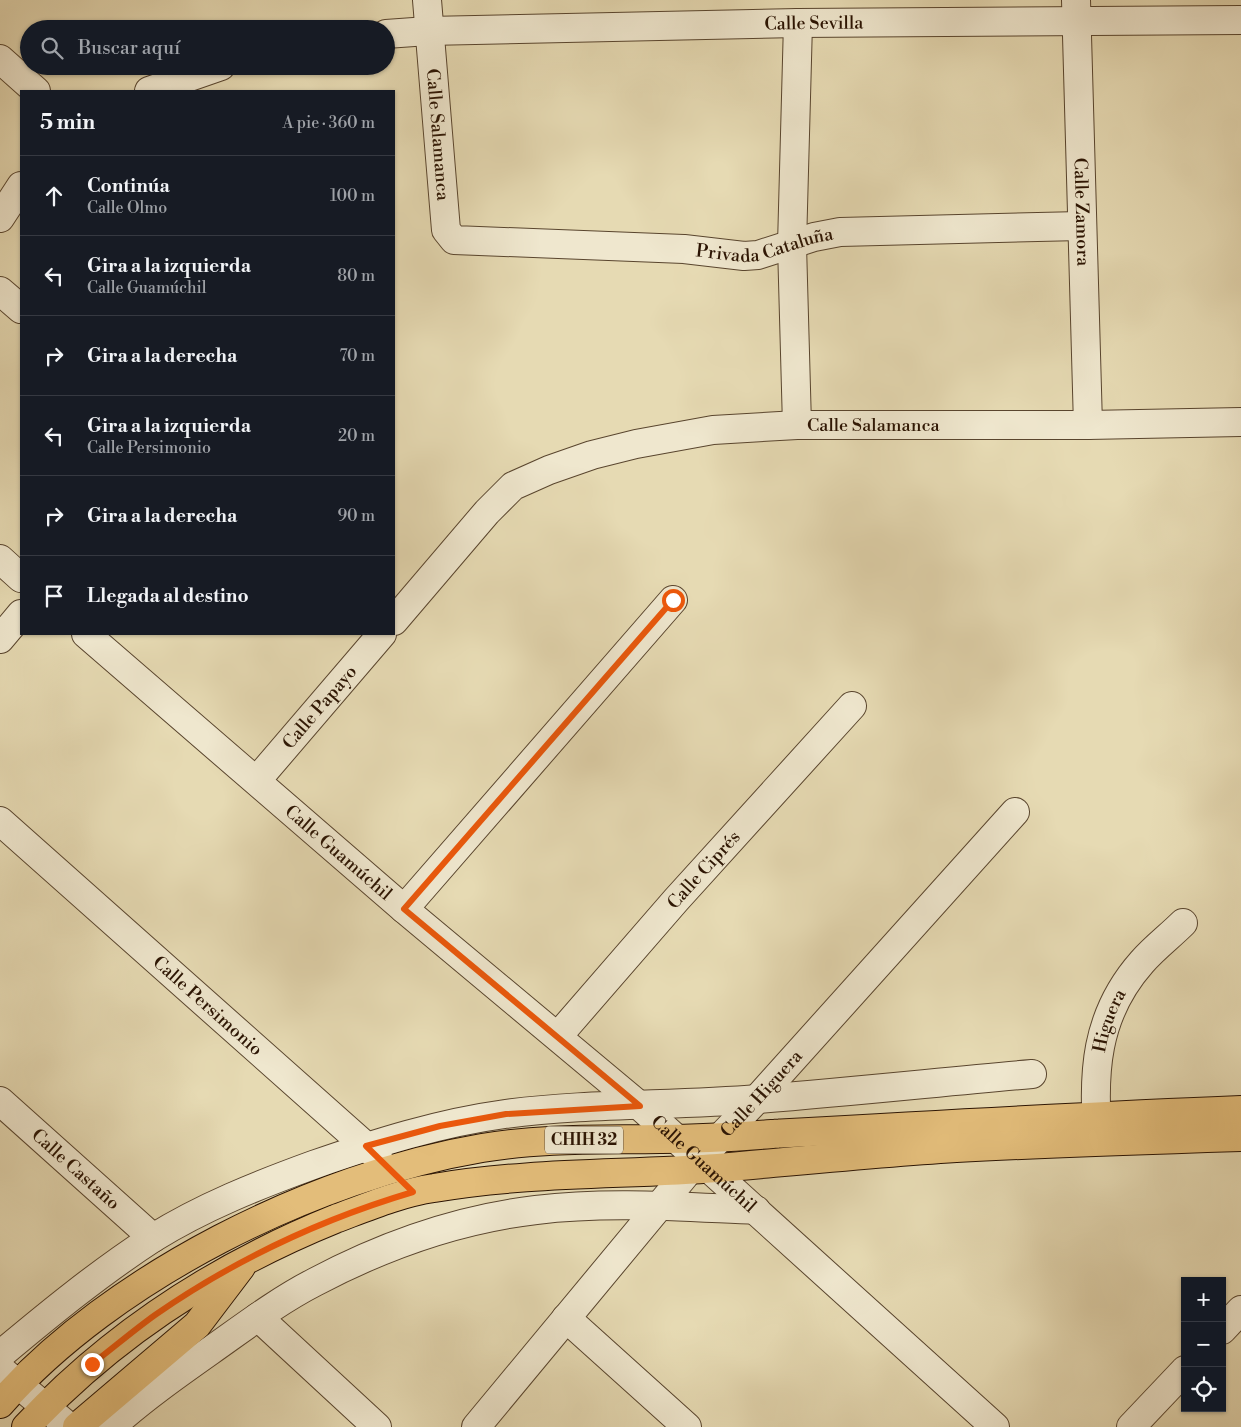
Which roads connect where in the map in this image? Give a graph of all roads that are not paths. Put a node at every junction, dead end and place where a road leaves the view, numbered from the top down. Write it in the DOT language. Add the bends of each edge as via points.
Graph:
graph roads {
  1 [pos="427,0"];
  2 [pos="1076,10"];
  3 [pos="1241,20"];
  4 [pos="798,23"];
  5 [pos="428,32"];
  6 [pos="395,34"];
  7 [pos="0,59"];
  8 [pos="195,75"];
  9 [pos="35,90"];
  10 [pos="152,90"];
  11 [pos="20,188"];
  12 [pos="0,218"];
  13 [pos="1081,226"];
  14 [pos="449,236"];
  15 [pos="792,245"];
  16 [pos="0,291"];
  17 [pos="20,308"];
  18 [pos="1241,422"];
  19 [pos="797,425"];
  20 [pos="1088,425"];
  21 [pos="0,559"];
  22 [pos="20,577"];
  23 [pos="673,600"];
  24 [pos="20,615"];
  25 [pos="395,619"];
  26 [pos="381,635"];
  27 [pos="0,639"];
  28 [pos="101,639"];
  29 [pos="852,706"];
  30 [pos="257,780"];
  31 [pos="1015,812"];
  32 [pos="0,821"];
  33 [pos="404,909"];
  34 [pos="1183,923"];
  35 [pos="558,1036"];
  36 [pos="1032,1074"];
  37 [pos="758,1099"];
  38 [pos="0,1101"];
  39 [pos="640,1106"];
  40 [pos="1241,1110"];
  41 [pos="1096,1116"];
  42 [pos="721,1137"];
  43 [pos="1241,1137"];
  44 [pos="679,1139"];
  45 [pos="1098,1142"];
  46 [pos="366,1146"];
  47 [pos="701,1165"];
  48 [pos="391,1169"];
  49 [pos="413,1192"];
  50 [pos="658,1206"];
  51 [pos="756,1210"];
  52 [pos="153,1238"];
  53 [pos="246,1260"];
  54 [pos="1241,1310"];
  55 [pos="258,1317"];
  56 [pos="566,1318"];
  57 [pos="1226,1326"];
  58 [pos="0,1355"];
  59 [pos="1181,1374"];
  60 [pos="9,1376"];
  61 [pos="0,1404"];
  62 [pos="45,1407"];
  63 [pos="26,1427"];
  64 [pos="69,1427"];
  65 [pos="77,1427"];
  66 [pos="111,1427"];
  67 [pos="377,1427"];
  68 [pos="476,1427"];
  69 [pos="687,1427"];
  70 [pos="995,1427"];
  71 [pos="1131,1427"];
  1 -- 5 [label="street, Calle Salamanca"];
  2 -- 3 [label="street, Calle Sevilla"];
  2 -- 4 [label="street, Calle Sevilla"];
  2 -- 13 [label="street, Calle Zamora"];
  4 -- 5 [label="street, Calle Sevilla"];
  4 -- 15 [label="street"];
  5 -- 6 [label="street, Calle Sevilla"];
  5 -- 14 [label="street, Calle Salamanca"];
  7 -- 9 [label="street"];
  8 -- 10 [label="street"];
  11 -- 12 [label="street"];
  13 -- 15 [label="street, Privada Cataluña" via="840,232"];
  13 -- 20 [label="street, Calle Zamora"];
  14 -- 15 [label="street, Privada Cataluña" via="464,242 684,249 744,256 758,256"];
  15 -- 19 [label="street"];
  16 -- 17 [label="street"];
  18 -- 20 [label="street, Calle Salamanca"];
  19 -- 20 [label="street, Calle Salamanca"];
  19 -- 25 [label="street, Calle Salamanca" via="712,430 665,438 592,455 513,486"];
  21 -- 22 [label="street"];
  23 -- 33 [label="street"];
  24 -- 27 [label="street"];
  26 -- 30 [label="street, Calle Papayo"];
  28 -- 30 [label="street, Calle Guamúchil"];
  29 -- 35 [label="street, Calle Ciprés"];
  30 -- 33 [label="street, Calle Guamúchil"];
  31 -- 37 [label="street, Calle Higuera"];
  32 -- 46 [label="street, Calle Persimonio"];
  33 -- 35 [label="street, Calle Guamúchil"];
  34 -- 41 [label="street, Higuera" via="1143,961 1114,1002 1103,1028 1098,1055"];
  35 -- 39 [label="street, Calle Guamúchil"];
  36 -- 37 [label="street"];
  37 -- 39 [label="street"];
  37 -- 42 [label="street, Calle Higuera"];
  38 -- 52 [label="street, Calle Castaño"];
  39 -- 44 [label="street, Calle Guamúchil"];
  39 -- 46 [label="street" via="506,1114 440,1126"];
  40 -- 41 [label="main road, CHIH 32"];
  41 -- 42 [label="main road, CHIH 32"];
  41 -- 45 [label="street, Higuera"];
  42 -- 44 [label="main road, CHIH 32"];
  42 -- 47 [label="street, Calle Higuera"];
  43 -- 45 [label="main road, CHIH 32"];
  44 -- 47 [label="street, Calle Guamúchil"];
  44 -- 48 [label="main road, CHIH 32" via="569,1140 485,1147"];
  45 -- 47 [label="main road, CHIH 32"];
  46 -- 48 [label="street, Calle Persimonio"];
  46 -- 52 [label="street" via="261,1184"];
  47 -- 49 [label="main road, CHIH 32" via="482,1181"];
  47 -- 50 [label="street, Calle Higuera"];
  47 -- 51 [label="street, Calle Guamúchil"];
  48 -- 49 [label="street, Calle Persimonio"];
  48 -- 60 [label="main road, CHIH 32" via="256,1222 157,1275 62,1344"];
  49 -- 53 [label="main road, CHIH 32" via="349,1214"];
  50 -- 51 [label="street"];
  50 -- 55 [label="street" via="536,1210 429,1233 313,1283"];
  50 -- 56 [label="street, Calle Higuera"];
  51 -- 70 [label="street, Calle Guamúchil"];
  52 -- 58 [label="street"];
  53 -- 62 [label="main road, CHIH 32" via="154,1316 92,1364"];
  53 -- 65 [label="main road" via="197,1325"];
  54 -- 57 [label="street"];
  55 -- 66 [label="street"];
  55 -- 67 [label="street"];
  56 -- 68 [label="street, Calle Higuera"];
  56 -- 69 [label="street"];
  59 -- 71 [label="street"];
  60 -- 61 [label="main road, CHIH 32"];
  60 -- 62 [label="street"];
  62 -- 63 [label="main road, CHIH 32"];
  62 -- 64 [label="street"];
}
